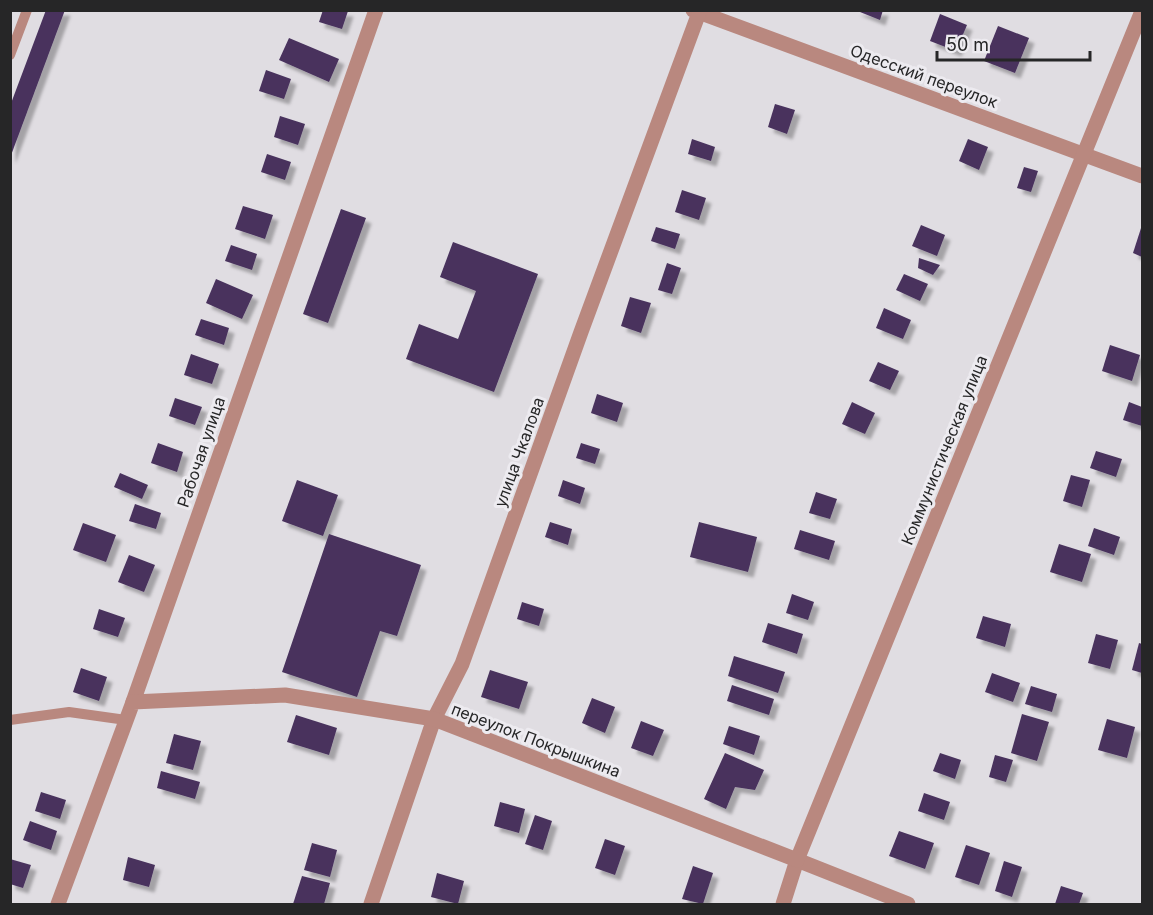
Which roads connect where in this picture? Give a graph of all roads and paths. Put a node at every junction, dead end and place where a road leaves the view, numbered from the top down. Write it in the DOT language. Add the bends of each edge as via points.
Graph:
graph roads {
  1 [pos="27,10"];
  2 [pos="376,10"];
  3 [pos="1143,10"];
  4 [pos="698,11"];
  5 [pos="10,55"];
  6 [pos="1083,153"];
  7 [pos="1143,176"];
  8 [pos="133,702"];
  9 [pos="434,719"];
  10 [pos="10,720"];
  11 [pos="126,720"];
  12 [pos="797,860"];
  13 [pos="58,904"];
  14 [pos="371,904"];
  15 [pos="783,904"];
  16 [pos="908,904"];
  1 -- 5 [label="lane"];
  2 -- 8 [label="street, Рабочая улица"];
  3 -- 6 [label="street, Коммунистическая улица"];
  4 -- 6 [label="street, Одесский переулок"];
  4 -- 9 [label="street, улица Чкалова" via="462,664"];
  6 -- 7 [label="street, Одесский переулок"];
  6 -- 12 [label="street, Коммунистическая улица"];
  8 -- 9 [label="street, переулок Покрышкина" via="285,695"];
  8 -- 11 [label="street, Рабочая улица"];
  9 -- 12 [label="street, переулок Покрышкина"];
  9 -- 14 [label="street, улица Чкалова"];
  10 -- 11 [label="lane" via="69,712"];
  11 -- 13 [label="street, Рабочая улица"];
  12 -- 15 [label="street, Коммунистическая улица"];
  12 -- 16 [label="street, переулок Покрышкина"];
}
